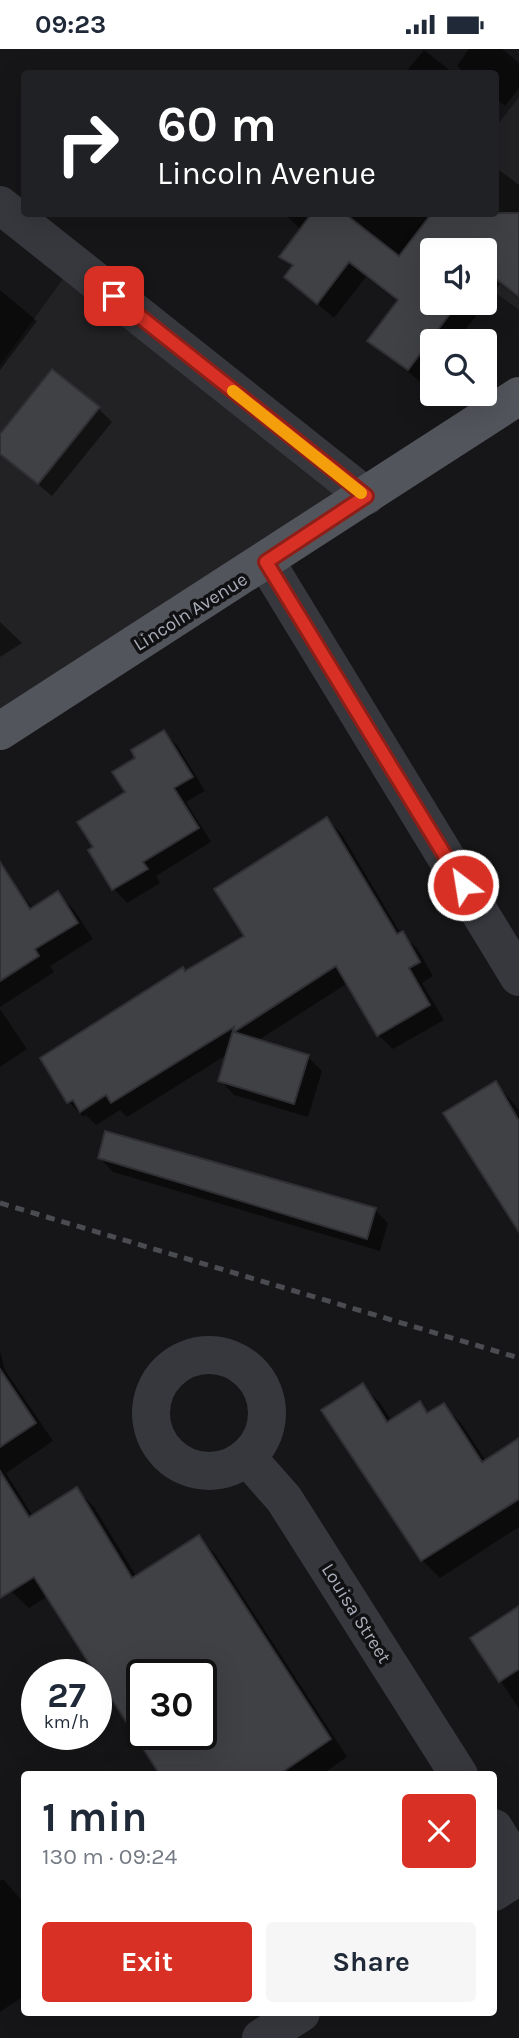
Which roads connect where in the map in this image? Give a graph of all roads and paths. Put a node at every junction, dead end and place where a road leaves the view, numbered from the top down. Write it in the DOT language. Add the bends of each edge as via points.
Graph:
graph roads {
  1 [pos="0,205"];
  2 [pos="519,396"];
  3 [pos="366,496"];
  4 [pos="266,562"];
  5 [pos="0,731"];
  6 [pos="519,977"];
  7 [pos="247,1457"];
  8 [pos="456,1771"];
  9 [pos="497,1833"];
  10 [pos="519,1868"];
  11 [pos="519,1876"];
  12 [pos="497,1890"];
  13 [pos="297,2016"];
  14 [pos="261,2038"];
  1 -- 3 [label="street"];
  2 -- 3 [label="main road, Lincoln Avenue"];
  3 -- 4 [label="main road, Lincoln Avenue"];
  4 -- 5 [label="main road, Lincoln Avenue"];
  4 -- 6 [label="street"];
  7 -- 8 [label="street, Louisa Street" via="284,1499"];
  9 -- 10 [label="street"];
  11 -- 12 [label="street"];
  13 -- 14 [label="street"];
}
